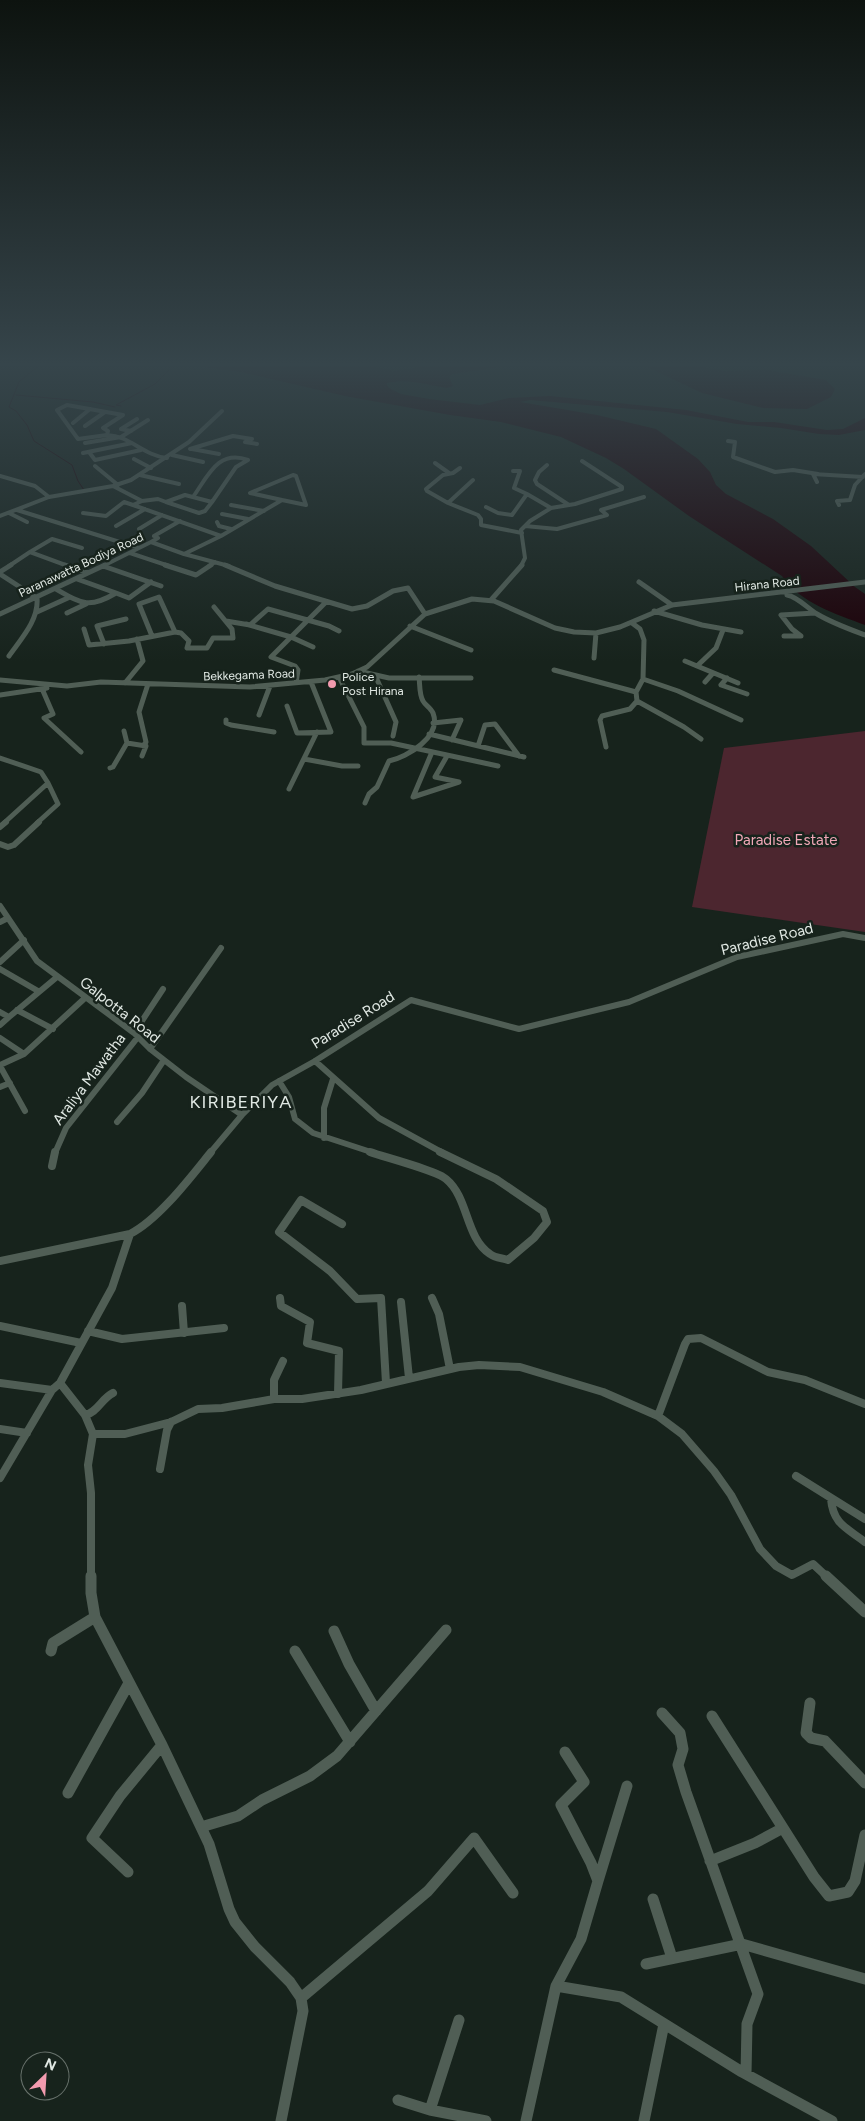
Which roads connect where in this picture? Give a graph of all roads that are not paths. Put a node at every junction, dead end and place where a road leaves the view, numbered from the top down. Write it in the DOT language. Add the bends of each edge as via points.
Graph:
graph roads {
  1 [pos="143,464"];
  2 [pos="157,464"];
  3 [pos="217,464"];
  4 [pos="241,464"];
  5 [pos="435,464"];
  6 [pos="587,464"];
  7 [pos="753,464"];
  8 [pos="95,466"];
  9 [pos="546,466"];
  10 [pos="151,468"];
  11 [pos="460,468"];
  12 [pos="513,471"];
  13 [pos="448,473"];
  14 [pos="818,474"];
  15 [pos="140,475"];
  16 [pos="864,475"];
  17 [pos="0,476"];
  18 [pos="473,480"];
  19 [pos="817,482"];
  20 [pos="178,484"];
  21 [pos="116,486"];
  22 [pos="527,494"];
  23 [pos="193,496"];
  24 [pos="49,497"];
  25 [pos="644,497"];
  26 [pos="282,500"];
  27 [pos="142,501"];
  28 [pos="165,502"];
  29 [pos="212,502"];
  30 [pos="448,503"];
  31 [pos="133,505"];
  32 [pos="231,505"];
  33 [pos="569,505"];
  34 [pos="839,506"];
  35 [pos="486,507"];
  36 [pos="551,508"];
  37 [pos="145,509"];
  38 [pos="17,510"];
  39 [pos="264,511"];
  40 [pos="9,513"];
  41 [pos="83,513"];
  42 [pos="222,514"];
  43 [pos="162,515"];
  44 [pos="0,516"];
  45 [pos="248,519"];
  46 [pos="180,521"];
  47 [pos="27,522"];
  48 [pos="217,522"];
  49 [pos="116,526"];
  50 [pos="525,526"];
  51 [pos="139,529"];
  52 [pos="231,529"];
  53 [pos="522,533"];
  54 [pos="221,536"];
  55 [pos="150,542"];
  56 [pos="82,548"];
  57 [pos="140,548"];
  58 [pos="30,552"];
  59 [pos="130,553"];
  60 [pos="184,554"];
  61 [pos="215,562"];
  62 [pos="102,563"];
  63 [pos="70,564"];
  64 [pos="87,572"];
  65 [pos="0,573"];
  66 [pos="77,579"];
  67 [pos="152,582"];
  68 [pos="639,582"];
  69 [pos="865,582"];
  70 [pos="160,586"];
  71 [pos="56,589"];
  72 [pos="116,593"];
  73 [pos="772,594"];
  74 [pos="70,597"];
  75 [pos="37,598"];
  76 [pos="491,600"];
  77 [pos="326,602"];
  78 [pos="86,604"];
  79 [pos="672,605"];
  80 [pos="214,607"];
  81 [pos="654,611"];
  82 [pos="37,612"];
  83 [pos="66,613"];
  84 [pos="815,613"];
  85 [pos="0,614"];
  86 [pos="426,614"];
  87 [pos="126,619"];
  88 [pos="309,620"];
  89 [pos="226,621"];
  90 [pos="632,623"];
  91 [pos="246,624"];
  92 [pos="410,626"];
  93 [pos="84,629"];
  94 [pos="723,630"];
  95 [pos="339,631"];
  96 [pos="176,632"];
  97 [pos="741,632"];
  98 [pos="596,633"];
  99 [pos="865,635"];
  100 [pos="152,636"];
  101 [pos="784,636"];
  102 [pos="292,637"];
  103 [pos="137,640"];
  104 [pos="104,644"];
  105 [pos="313,647"];
  106 [pos="471,650"];
  107 [pos="9,656"];
  108 [pos="594,658"];
  109 [pos="684,661"];
  110 [pos="698,666"];
  111 [pos="554,670"];
  112 [pos="358,671"];
  113 [pos="713,673"];
  114 [pos="375,675"];
  115 [pos="339,677"];
  116 [pos="419,677"];
  117 [pos="471,678"];
  118 [pos="727,678"];
  119 [pos="643,679"];
  120 [pos="0,680"];
  121 [pos="311,682"];
  122 [pos="705,682"];
  123 [pos="124,683"];
  124 [pos="296,683"];
  125 [pos="738,683"];
  126 [pos="148,684"];
  127 [pos="270,686"];
  128 [pos="46,687"];
  129 [pos="636,692"];
  130 [pos="746,694"];
  131 [pos="0,695"];
  132 [pos="637,701"];
  133 [pos="287,706"];
  134 [pos="259,715"];
  135 [pos="226,720"];
  136 [pos="741,720"];
  137 [pos="433,724"];
  138 [pos="124,732"];
  139 [pos="274,732"];
  140 [pos="317,732"];
  141 [pos="429,734"];
  142 [pos="393,736"];
  143 [pos="701,739"];
  144 [pos="452,740"];
  145 [pos="127,743"];
  146 [pos="144,745"];
  147 [pos="478,746"];
  148 [pos="606,747"];
  149 [pos="419,748"];
  150 [pos="81,752"];
  151 [pos="432,752"];
  152 [pos="142,756"];
  153 [pos="447,756"];
  154 [pos="0,758"];
  155 [pos="304,759"];
  156 [pos="358,766"];
  157 [pos="498,766"];
  158 [pos="110,768"];
  159 [pos="48,784"];
  160 [pos="289,789"];
  161 [pos="364,803"];
  162 [pos="0,827"];
  163 [pos="0,844"];
  164 [pos="0,906"];
  165 [pos="8,918"];
  166 [pos="0,922"];
  167 [pos="865,938"];
  168 [pos="24,940"];
  169 [pos="221,948"];
  170 [pos="0,962"];
  171 [pos="0,969"];
  172 [pos="57,977"];
  173 [pos="163,989"];
  174 [pos="38,991"];
  175 [pos="86,998"];
  176 [pos="17,1010"];
  177 [pos="0,1012"];
  178 [pos="8,1018"];
  179 [pos="0,1025"];
  180 [pos="52,1029"];
  181 [pos="136,1035"];
  182 [pos="0,1038"];
  183 [pos="150,1049"];
  184 [pos="24,1054"];
  185 [pos="164,1060"];
  186 [pos="315,1061"];
  187 [pos="0,1066"];
  188 [pos="333,1080"];
  189 [pos="278,1081"];
  190 [pos="10,1083"];
  191 [pos="0,1087"];
  192 [pos="25,1111"];
  193 [pos="242,1115"];
  194 [pos="117,1122"];
  195 [pos="324,1138"];
  196 [pos="52,1166"];
  197 [pos="342,1224"];
  198 [pos="130,1234"];
  199 [pos="0,1261"];
  200 [pos="280,1298"];
  201 [pos="432,1298"];
  202 [pos="401,1302"];
  203 [pos="182,1306"];
  204 [pos="0,1326"];
  205 [pos="224,1328"];
  206 [pos="88,1332"];
  207 [pos="184,1332"];
  208 [pos="81,1343"];
  209 [pos="283,1361"];
  210 [pos="450,1369"];
  211 [pos="409,1378"];
  212 [pos="0,1382"];
  213 [pos="386,1383"];
  214 [pos="56,1386"];
  215 [pos="113,1394"];
  216 [pos="338,1394"];
  217 [pos="274,1399"];
  218 [pos="865,1404"];
  219 [pos="85,1414"];
  220 [pos="658,1416"];
  221 [pos="171,1422"];
  222 [pos="0,1429"];
  223 [pos="27,1433"];
  224 [pos="94,1434"];
  225 [pos="160,1469"];
  226 [pos="796,1476"];
  227 [pos="0,1478"];
  228 [pos="831,1499"];
  229 [pos="865,1519"];
  230 [pos="865,1542"];
  231 [pos="865,1612"];
  232 [pos="95,1617"];
  233 [pos="446,1630"];
  234 [pos="334,1631"];
  235 [pos="51,1650"];
  236 [pos="295,1651"];
  237 [pos="130,1683"];
  238 [pos="810,1703"];
  239 [pos="376,1710"];
  240 [pos="662,1713"];
  241 [pos="712,1716"];
  242 [pos="350,1742"];
  243 [pos="162,1745"];
  244 [pos="566,1752"];
  245 [pos="865,1783"];
  246 [pos="627,1786"];
  247 [pos="68,1793"];
  248 [pos="201,1827"];
  249 [pos="783,1828"];
  250 [pos="865,1835"];
  251 [pos="710,1861"];
  252 [pos="128,1872"];
  253 [pos="598,1881"];
  254 [pos="512,1893"];
  255 [pos="654,1899"];
  256 [pos="742,1944"];
  257 [pos="672,1958"];
  258 [pos="646,1964"];
  259 [pos="865,1979"];
  260 [pos="556,1986"];
  261 [pos="301,1998"];
  262 [pos="459,2020"];
  263 [pos="664,2024"];
  264 [pos="746,2074"];
  265 [pos="398,2100"];
  266 [pos="430,2110"];
  267 [pos="281,2121"];
  268 [pos="486,2121"];
  269 [pos="526,2121"];
  270 [pos="644,2121"];
  271 [pos="832,2121"];
  1 -- 10 [label="street"];
  2 -- 10 [label="street"];
  3 -- 23 [label="street"];
  4 -- 29 [label="street"];
  5 -- 13 [label="street"];
  6 -- 33 [label="street" via="622,489"];
  7 -- 14 [label="street" via="775,472 793,470"];
  8 -- 21 [label="street"];
  9 -- 33 [label="street" via="535,480 537,484"];
  10 -- 15 [label="street"];
  11 -- 13 [label="street" via="453,474"];
  12 -- 22 [label="street" via="520,472 514,488"];
  13 -- 30 [label="street" via="426,489"];
  14 -- 16 [label="street"];
  14 -- 19 [label="street" via="813,474"];
  15 -- 20 [label="street"];
  15 -- 21 [label="street"];
  16 -- 34 [label="street" via="855,485 850,500 837,502"];
  17 -- 24 [label="street" via="36,486"];
  18 -- 30 [label="street"];
  21 -- 24 [label="street"];
  21 -- 27 [label="street"];
  22 -- 35 [label="street" via="512,516"];
  22 -- 36 [label="street"];
  23 -- 28 [label="street" via="182,495"];
  23 -- 29 [label="street"];
  24 -- 38 [label="street"];
  25 -- 50 [label="street" via="601,510 607,515 568,527"];
  26 -- 26 [label="street" via="306,505 294,476 250,493"];
  26 -- 39 [label="street"];
  27 -- 28 [label="street" via="158,499"];
  27 -- 31 [label="street"];
  28 -- 29 [label="street" via="201,514"];
  30 -- 53 [label="street" via="478,515 480,525"];
  31 -- 37 [label="street"];
  31 -- 41 [label="street" via="124,502 106,516"];
  32 -- 39 [label="street"];
  33 -- 36 [label="street"];
  36 -- 50 [label="street"];
  37 -- 43 [label="street"];
  37 -- 49 [label="street"];
  38 -- 40 [label="street"];
  38 -- 57 [label="street"];
  39 -- 45 [label="street"];
  40 -- 44 [label="street"];
  40 -- 47 [label="street"];
  42 -- 45 [label="street"];
  43 -- 46 [label="street"];
  43 -- 51 [label="street"];
  45 -- 52 [label="street"];
  46 -- 54 [label="street"];
  46 -- 55 [label="street" via="154,536 158,538"];
  48 -- 52 [label="street" via="219,526"];
  50 -- 53 [label="street"];
  52 -- 54 [label="street"];
  53 -- 76 [label="street" via="525,558 522,565"];
  54 -- 60 [label="street"];
  55 -- 57 [label="street, Paranawatta Bodiya Road"];
  55 -- 60 [label="street, Paranawatta Bodiya Road"];
  56 -- 58 [label="street" via="52,539"];
  57 -- 59 [label="street, Paranawatta Bodiya Road"];
  58 -- 64 [label="street"];
  58 -- 65 [label="street"];
  59 -- 61 [label="street" via="196,575"];
  59 -- 62 [label="street, Paranawatta Bodiya Road"];
  60 -- 61 [label="street, Paranawatta Bodiya Road"];
  61 -- 77 [label="street, Paranawatta Bodiya Road"];
  62 -- 64 [label="street, Paranawatta Bodiya Road"];
  62 -- 67 [label="street"];
  63 -- 64 [label="street"];
  64 -- 66 [label="street, Paranawatta Bodiya Road"];
  65 -- 75 [label="street"];
  66 -- 71 [label="street, Paranawatta Bodiya Road"];
  66 -- 72 [label="street"];
  67 -- 70 [label="street"];
  67 -- 72 [label="street" via="129,598"];
  68 -- 79 [label="street"];
  69 -- 73 [label="street, Hirana Road"];
  71 -- 74 [label="street"];
  71 -- 75 [label="street, Paranawatta Bodiya Road"];
  72 -- 78 [label="street" via="100,604"];
  73 -- 79 [label="street, Hirana Road"];
  73 -- 84 [label="street" via="794,596"];
  74 -- 78 [label="street"];
  74 -- 82 [label="street"];
  75 -- 82 [label="street"];
  75 -- 85 [label="street, Paranawatta Bodiya Road"];
  76 -- 86 [label="street, Bekkegama Road" via="472,599"];
  76 -- 98 [label="street, Bekkegama Road" via="556,628"];
  77 -- 86 [label="street, Paranawatta Bodiya Road" via="352,609 362,608 404,587"];
  77 -- 88 [label="street"];
  78 -- 83 [label="street"];
  79 -- 81 [label="street, Bekkegama Road"];
  80 -- 89 [label="street"];
  81 -- 90 [label="street, Bekkegama Road"];
  81 -- 94 [label="street"];
  82 -- 107 [label="street"];
  84 -- 99 [label="street"];
  84 -- 101 [label="street" via="781,616 801,636"];
  86 -- 92 [label="street, Bekkegama Road"];
  87 -- 104 [label="street" via="98,626"];
  88 -- 91 [label="street" via="268,609 250,625"];
  88 -- 95 [label="street"];
  88 -- 102 [label="street"];
  89 -- 91 [label="street"];
  89 -- 96 [label="street" via="232,629 233,638 213,638 207,648 187,648 189,642"];
  90 -- 98 [label="street, Bekkegama Road"];
  90 -- 119 [label="street" via="640,629 644,640"];
  91 -- 102 [label="street"];
  92 -- 106 [label="street"];
  92 -- 112 [label="street, Bekkegama Road" via="367,667"];
  93 -- 104 [label="street" via="89,645"];
  94 -- 97 [label="street"];
  94 -- 110 [label="street" via="716,648"];
  96 -- 100 [label="street"];
  96 -- 100 [label="street" via="159,597 139,604"];
  98 -- 108 [label="street"];
  100 -- 103 [label="street"];
  102 -- 105 [label="street"];
  102 -- 124 [label="street" via="271,657 296,666"];
  103 -- 104 [label="street"];
  103 -- 123 [label="street" via="142,661"];
  109 -- 110 [label="street"];
  110 -- 113 [label="street"];
  111 -- 129 [label="street"];
  112 -- 114 [label="street"];
  112 -- 115 [label="street, Bekkegama Road"];
  113 -- 118 [label="street"];
  113 -- 122 [label="street"];
  114 -- 116 [label="street"];
  114 -- 142 [label="street" via="396,722"];
  115 -- 121 [label="street, Bekkegama Road"];
  115 -- 149 [label="street" via="364,727 364,743"];
  116 -- 117 [label="street"];
  116 -- 137 [label="street" via="422,700 433,714"];
  118 -- 125 [label="street"];
  118 -- 130 [label="street" via="721,685"];
  119 -- 129 [label="street"];
  119 -- 136 [label="street"];
  120 -- 128 [label="street"];
  121 -- 124 [label="street, Bekkegama Road"];
  121 -- 140 [label="street" via="331,732"];
  123 -- 126 [label="street, Bekkegama Road"];
  123 -- 128 [label="street, Bekkegama Road"];
  124 -- 127 [label="street, Bekkegama Road"];
  126 -- 127 [label="street, Bekkegama Road"];
  126 -- 146 [label="street" via="139,712"];
  127 -- 134 [label="street"];
  128 -- 131 [label="street"];
  128 -- 150 [label="street" via="42,691 53,714 44,718"];
  129 -- 132 [label="street"];
  132 -- 143 [label="street"];
  132 -- 148 [label="street" via="630,709 602,716"];
  133 -- 140 [label="street" via="297,732"];
  135 -- 139 [label="street" via="231,725"];
  137 -- 141 [label="street"];
  137 -- 144 [label="street" via="461,720"];
  138 -- 145 [label="street"];
  140 -- 155 [label="street"];
  141 -- 144 [label="street"];
  141 -- 149 [label="street"];
  144 -- 147 [label="street"];
  145 -- 146 [label="street"];
  145 -- 158 [label="street" via="114,767"];
  146 -- 152 [label="street"];
  147 -- 147 [label="street" via="521,757 495,724 485,725"];
  149 -- 151 [label="street"];
  149 -- 161 [label="street" via="389,761"];
  151 -- 153 [label="street"];
  151 -- 153 [label="street" via="413,797 459,782 435,777"];
  153 -- 157 [label="street"];
  154 -- 159 [label="street" via="41,772"];
  155 -- 156 [label="street"];
  155 -- 160 [label="street"];
  159 -- 162 [label="street"];
  159 -- 163 [label="street" via="58,804 14,844 8,847"];
  164 -- 165 [label="street, Galpotta Road"];
  165 -- 166 [label="street"];
  165 -- 168 [label="street, Galpotta Road"];
  167 -- 186 [label="street, Paradise Road" via="843,934 737,957 628,1002 519,1029 411,1000"];
  168 -- 170 [label="street"];
  168 -- 172 [label="street, Galpotta Road" via="37,960"];
  169 -- 183 [label="street"];
  171 -- 174 [label="street"];
  172 -- 174 [label="street"];
  172 -- 175 [label="street, Galpotta Road"];
  173 -- 181 [label="street, Araliya Mawatha"];
  174 -- 176 [label="street"];
  175 -- 180 [label="street"];
  175 -- 181 [label="street, Galpotta Road"];
  176 -- 178 [label="street"];
  176 -- 180 [label="street"];
  177 -- 178 [label="street"];
  178 -- 179 [label="street"];
  180 -- 184 [label="street"];
  181 -- 183 [label="street, Galpotta Road"];
  181 -- 196 [label="street, Araliya Mawatha" via="66,1128"];
  182 -- 184 [label="street"];
  183 -- 185 [label="street, Galpotta Road"];
  184 -- 187 [label="street"];
  185 -- 193 [label="street, Galpotta Road"];
  185 -- 194 [label="street" via="142,1094"];
  186 -- 188 [label="street"];
  186 -- 189 [label="street, Paradise Road"];
  187 -- 190 [label="street"];
  188 -- 195 [label="street" via="322,1107"];
  188 -- 195 [label="street" via="379,1118 496,1180 543,1211 546,1222 534,1238 508,1260 490,1255 476,1237 454,1185 445,1177"];
  189 -- 193 [label="street, Paradise Road"];
  189 -- 195 [label="street" via="290,1097 295,1119"];
  190 -- 191 [label="street"];
  190 -- 192 [label="street"];
  193 -- 198 [label="street, Paradise Road" via="181,1189 140,1229"];
  197 -- 213 [label="street" via="314,1204 301,1200 279,1232 330,1271 357,1299 381,1298"];
  198 -- 199 [label="street, Paradise Road"];
  198 -- 206 [label="street" via="112,1288"];
  200 -- 216 [label="street" via="281,1306 310,1322 307,1343 340,1351"];
  201 -- 210 [label="street" via="438,1307"];
  202 -- 211 [label="street"];
  203 -- 207 [label="street"];
  204 -- 208 [label="street"];
  205 -- 207 [label="street"];
  206 -- 207 [label="street" via="122,1339"];
  206 -- 208 [label="street"];
  208 -- 214 [label="street"];
  209 -- 217 [label="street" via="274,1380"];
  210 -- 211 [label="street"];
  210 -- 220 [label="street" via="479,1365 520,1367 603,1392"];
  211 -- 213 [label="street"];
  212 -- 214 [label="street"];
  213 -- 216 [label="street"];
  214 -- 219 [label="street"];
  214 -- 223 [label="street"];
  215 -- 219 [label="street" via="91,1414"];
  216 -- 217 [label="street"];
  217 -- 221 [label="street" via="198,1409"];
  218 -- 220 [label="street" via="805,1380 768,1372 701,1338 688,1339 684,1344"];
  219 -- 224 [label="street"];
  220 -- 231 [label="street" via="682,1434 714,1471 760,1548 776,1566 792,1575 813,1564"];
  221 -- 224 [label="street" via="125,1434"];
  221 -- 225 [label="street"];
  222 -- 223 [label="street"];
  223 -- 227 [label="street"];
  224 -- 232 [label="street" via="88,1465 91,1592"];
  226 -- 228 [label="street"];
  228 -- 229 [label="street"];
  228 -- 230 [label="street" via="831,1512 839,1523"];
  232 -- 235 [label="street" via="53,1643"];
  232 -- 237 [label="street"];
  233 -- 239 [label="street"];
  234 -- 239 [label="street"];
  236 -- 242 [label="street"];
  237 -- 243 [label="street"];
  237 -- 247 [label="street"];
  238 -- 245 [label="street" via="806,1733 811,1738 825,1741"];
  239 -- 242 [label="street"];
  240 -- 251 [label="street" via="680,1733 683,1748 678,1765"];
  241 -- 249 [label="street"];
  242 -- 248 [label="street" via="310,1776 238,1816"];
  243 -- 248 [label="street"];
  243 -- 252 [label="street" via="120,1796 92,1838"];
  244 -- 253 [label="street" via="584,1782 560,1805"];
  246 -- 253 [label="street"];
  248 -- 261 [label="street" via="235,1922"];
  249 -- 250 [label="street" via="829,1896 848,1892 855,1881"];
  249 -- 251 [label="street"];
  251 -- 256 [label="street"];
  253 -- 260 [label="street" via="581,1939"];
  254 -- 261 [label="street" via="474,1838 428,1891"];
  255 -- 257 [label="street"];
  256 -- 257 [label="street"];
  256 -- 259 [label="street"];
  256 -- 264 [label="street" via="758,1994 747,2024"];
  257 -- 258 [label="street"];
  260 -- 263 [label="street" via="621,1997"];
  260 -- 269 [label="street"];
  261 -- 267 [label="street" via="303,2011"];
  262 -- 266 [label="street"];
  263 -- 264 [label="street"];
  263 -- 270 [label="street"];
  264 -- 271 [label="street"];
  265 -- 266 [label="street"];
  266 -- 268 [label="street"];
}
